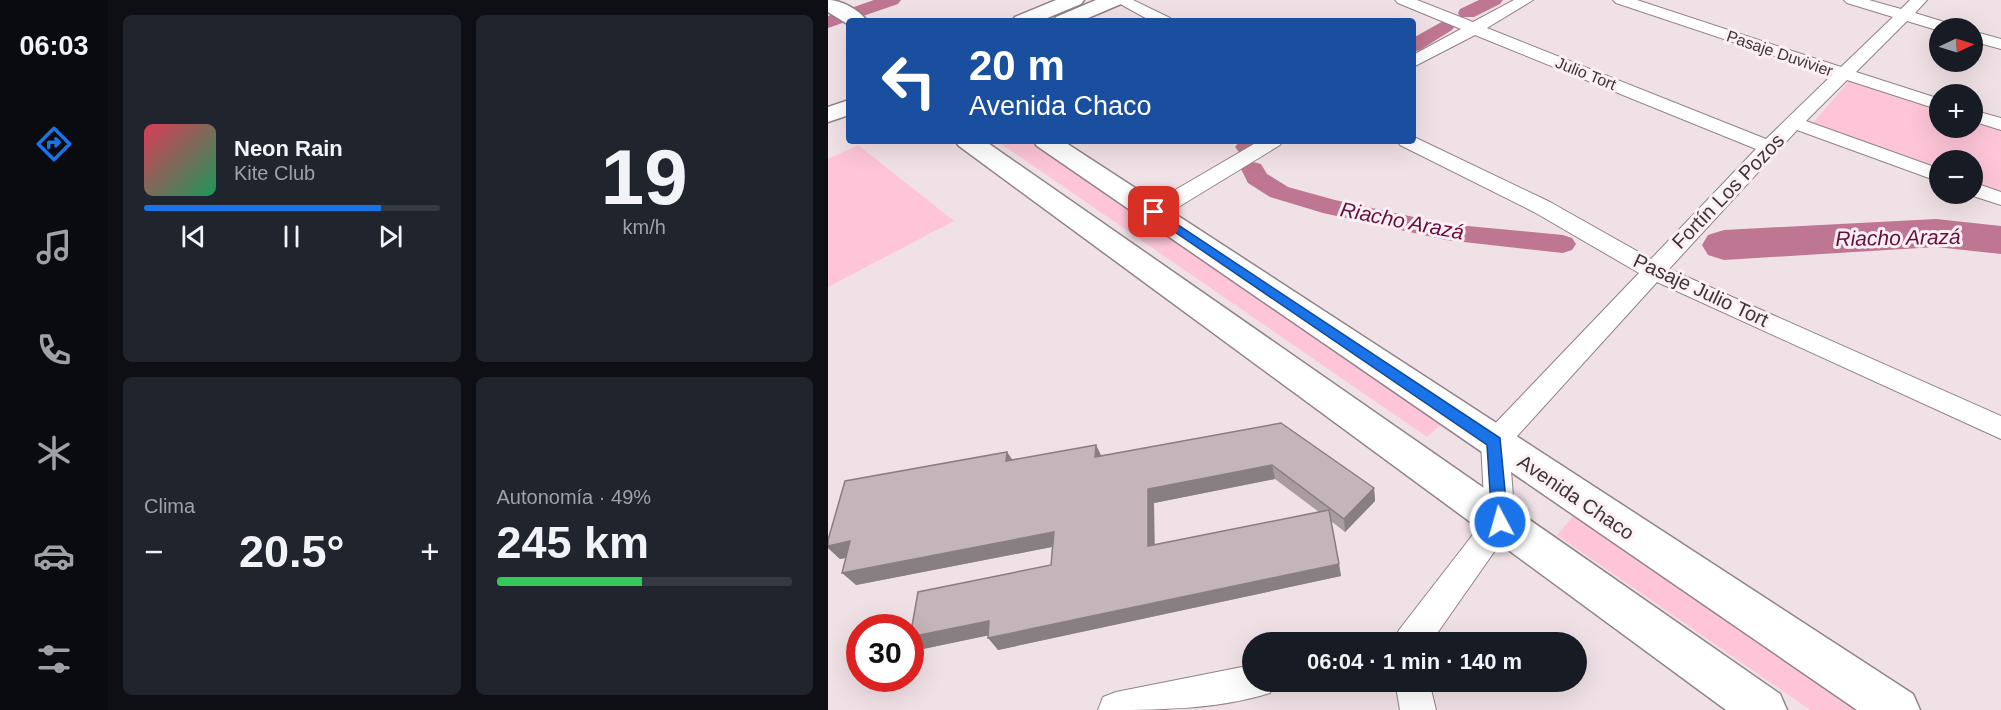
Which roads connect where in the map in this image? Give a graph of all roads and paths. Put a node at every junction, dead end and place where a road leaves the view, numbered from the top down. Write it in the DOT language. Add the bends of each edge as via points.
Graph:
graph roads {
  1 [pos="1074,0"];
  2 [pos="1114,0"];
  3 [pos="1121,0"];
  4 [pos="1403,0"];
  5 [pos="1525,0"];
  6 [pos="1622,0"];
  7 [pos="1852,0"];
  8 [pos="1919,0"];
  9 [pos="831,4"];
  10 [pos="1903,15"];
  11 [pos="852,18"];
  12 [pos="1029,18"];
  13 [pos="1070,18"];
  14 [pos="1158,18"];
  15 [pos="1929,23"];
  16 [pos="1476,28"];
  17 [pos="1983,39"];
  18 [pos="2001,44"];
  19 [pos="1416,60"];
  20 [pos="1842,74"];
  21 [pos="846,89"];
  22 [pos="828,96"];
  23 [pos="1929,102"];
  24 [pos="846,108"];
  25 [pos="828,115"];
  26 [pos="1983,118"];
  27 [pos="1794,123"];
  28 [pos="2001,124"];
  29 [pos="972,144"];
  30 [pos="1051,144"];
  31 [pos="1268,144"];
  32 [pos="1413,144"];
  33 [pos="1769,147"];
  34 [pos="1929,172"];
  35 [pos="1983,192"];
  36 [pos="2001,199"];
  37 [pos="1154,212"];
  38 [pos="1652,270"];
  39 [pos="2001,428"];
  40 [pos="1494,442"];
  41 [pos="1500,522"];
  42 [pos="1418,632"];
  43 [pos="1242,684"];
  44 [pos="1414,692"];
  45 [pos="1116,710"];
  46 [pos="1418,710"];
  47 [pos="1764,710"];
  48 [pos="1897,710"];
  1 -- 12 [label="main road"];
  2 -- 13 [label="main road"];
  3 -- 14 [label="street"];
  4 -- 16 [label="street, Julio Tort"];
  5 -- 16 [label="street"];
  6 -- 20 [label="street, Pasaje Duvivier"];
  7 -- 10 [label="street"];
  8 -- 10 [label="street, Fortín Los Pozos"];
  9 -- 11 [label="main road"];
  10 -- 15 [label="street"];
  10 -- 20 [label="street, Fortín Los Pozos"];
  16 -- 19 [label="street"];
  16 -- 33 [label="street, Julio Tort"];
  17 -- 18 [label="street"];
  20 -- 23 [label="street, Pasaje Duvivier"];
  20 -- 27 [label="street, Fortín Los Pozos"];
  21 -- 22 [label="main road"];
  24 -- 25 [label="main road"];
  26 -- 28 [label="street"];
  27 -- 33 [label="street, Fortín Los Pozos"];
  27 -- 34 [label="street"];
  29 -- 41 [label="main road"];
  30 -- 37 [label="main road, Avenida Chaco"];
  31 -- 37 [label="street"];
  32 -- 38 [label="street, Pasaje Julio Tort" via="1542,207"];
  33 -- 38 [label="street, Fortín Los Pozos"];
  35 -- 36 [label="street"];
  37 -- 40 [label="main road, Avenida Chaco"];
  38 -- 39 [label="street, Pasaje Julio Tort"];
  38 -- 40 [label="street, Fortín Los Pozos"];
  40 -- 41 [label="street"];
  40 -- 48 [label="main road, Avenida Chaco"];
  41 -- 42 [label="street"];
  41 -- 47 [label="main road"];
  43 -- 45 [label="street"];
  44 -- 46 [label="street"];
}
